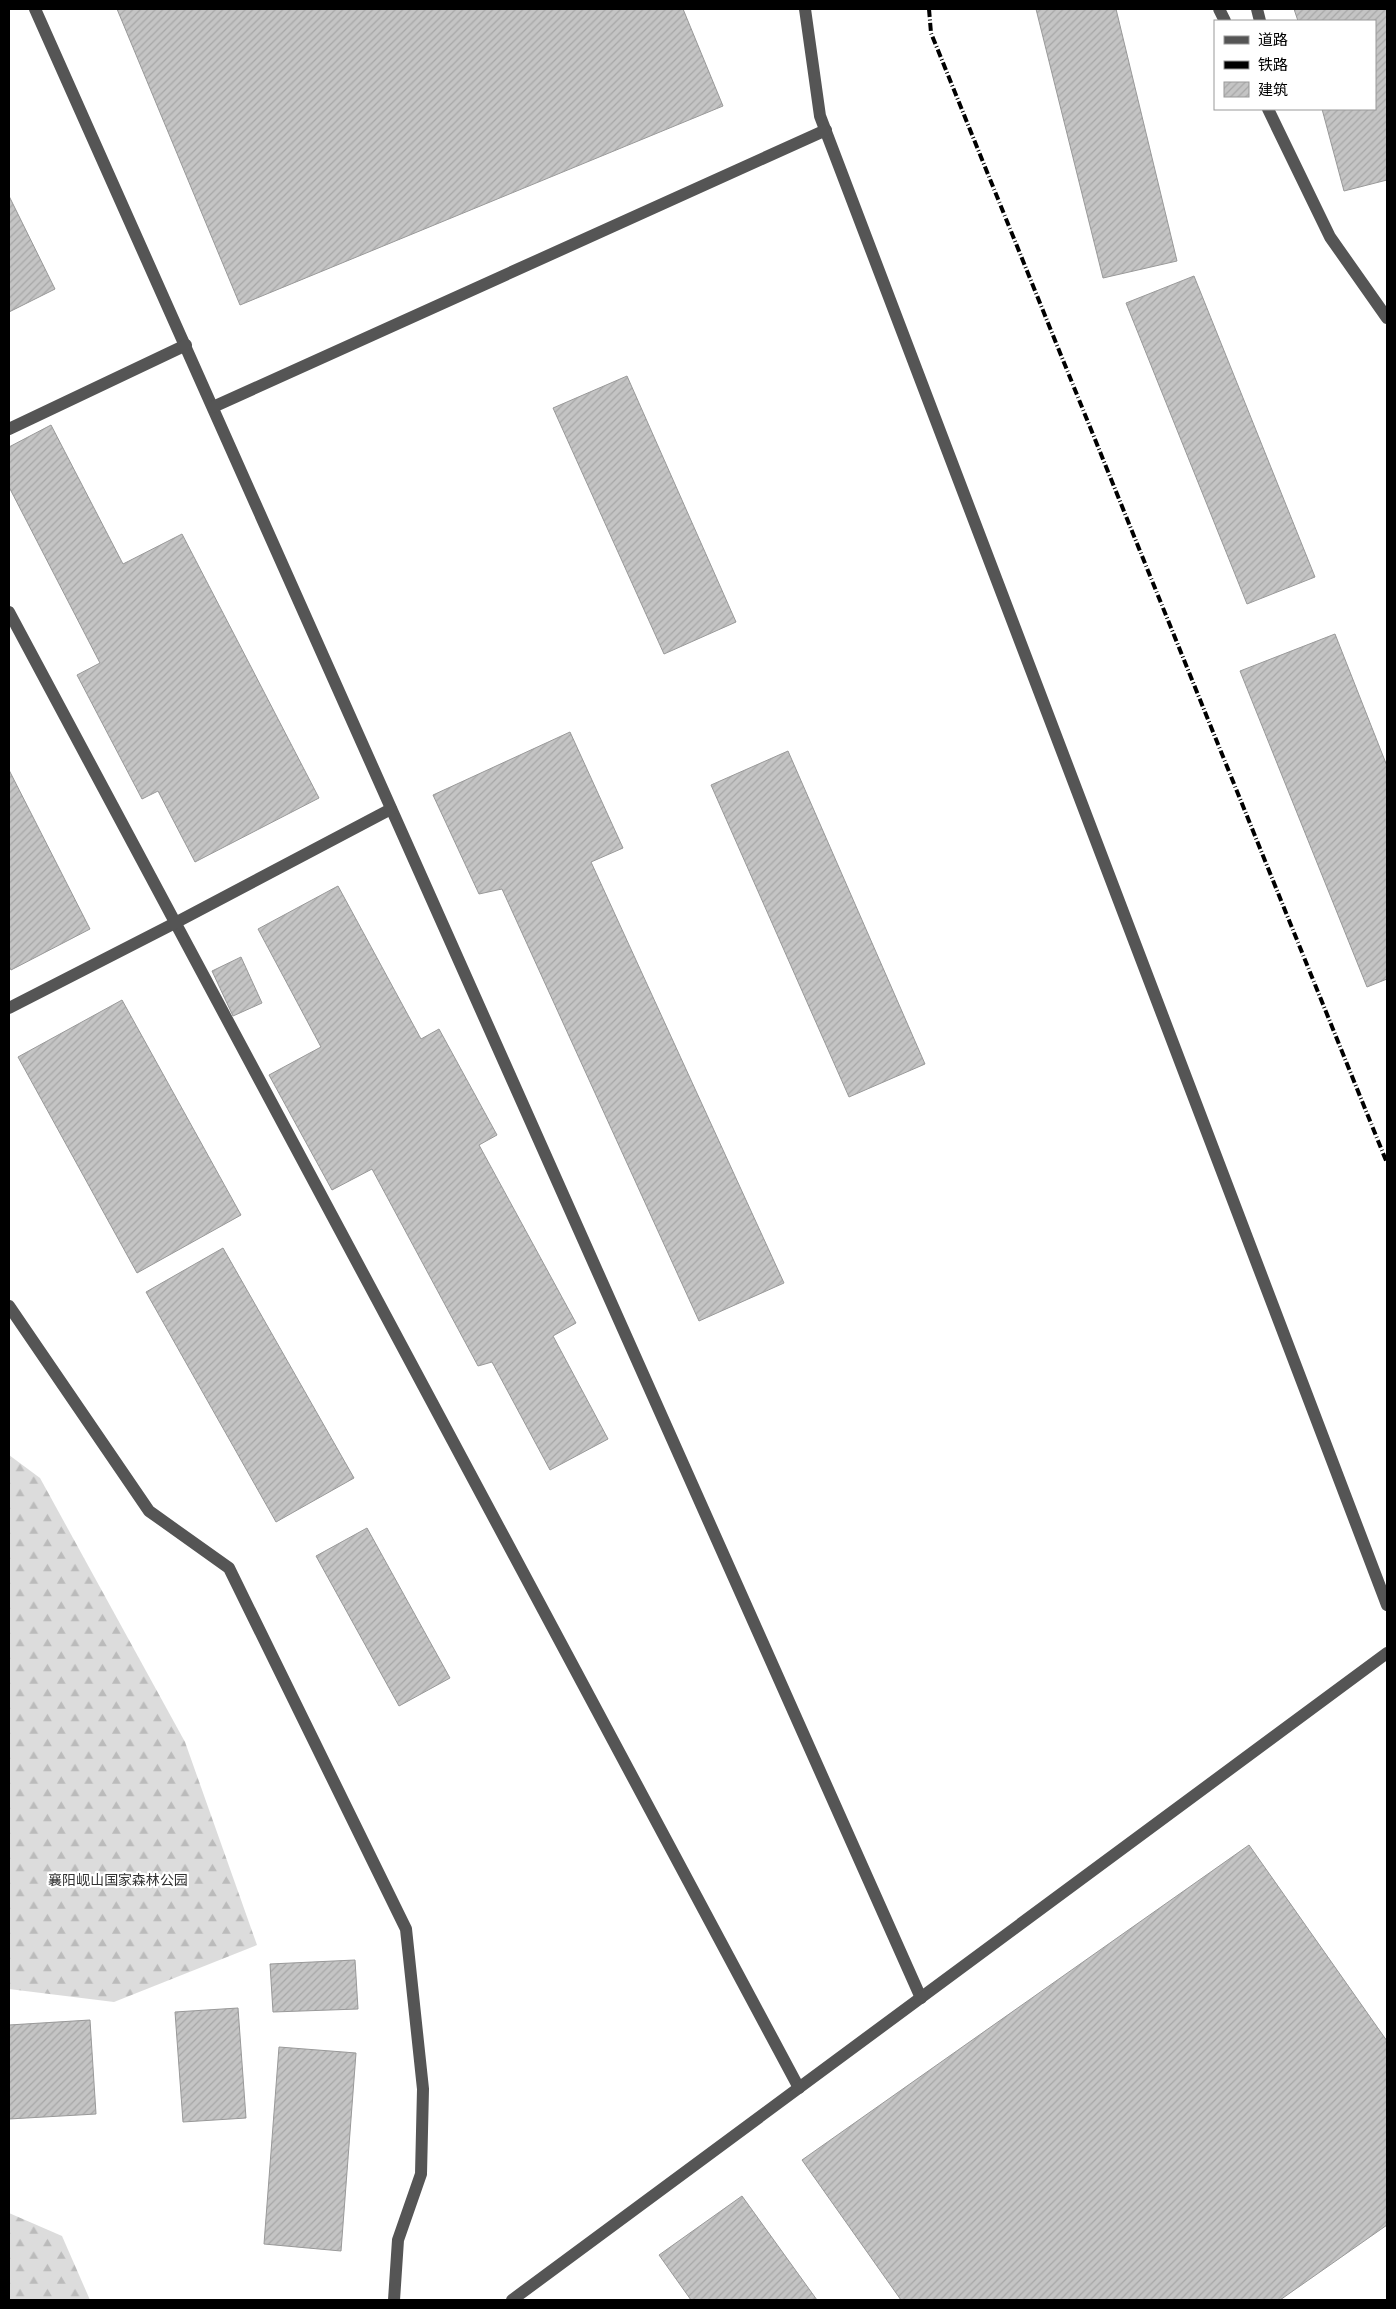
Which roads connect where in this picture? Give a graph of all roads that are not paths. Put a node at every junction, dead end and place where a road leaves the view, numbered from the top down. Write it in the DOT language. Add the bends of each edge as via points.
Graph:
graph roads {
  1 [pos="35,9"];
  2 [pos="805,9"];
  3 [pos="1268,110"];
  4 [pos="1278,110"];
  5 [pos="826,130"];
  6 [pos="1284,144"];
  7 [pos="1387,318"];
  8 [pos="186,345"];
  9 [pos="212,407"];
  10 [pos="9,429"];
  11 [pos="9,612"];
  12 [pos="391,809"];
  13 [pos="175,923"];
  14 [pos="9,1008"];
  15 [pos="9,1306"];
  16 [pos="1387,1605"];
  17 [pos="1387,1653"];
  18 [pos="921,1998"];
  19 [pos="799,2088"];
  20 [pos="394,2300"];
  21 [pos="512,2300"];
  1 -- 8 [label="lane"];
  2 -- 5 [label="lane" via="820,116"];
  3 -- 6 [label="lane"];
  4 -- 6 [label="lane"];
  5 -- 9 [label="lane"];
  5 -- 16 [label="lane"];
  6 -- 7 [label="lane" via="1330,237"];
  8 -- 9 [label="lane"];
  8 -- 10 [label="lane"];
  9 -- 12 [label="lane"];
  11 -- 13 [label="lane"];
  12 -- 13 [label="lane"];
  12 -- 18 [label="lane"];
  13 -- 14 [label="lane"];
  13 -- 19 [label="lane"];
  15 -- 20 [label="lane" via="149,1511 229,1568 406,1929 423,2090 421,2174 398,2240"];
  17 -- 18 [label="lane"];
  18 -- 19 [label="lane"];
  19 -- 21 [label="lane"];
}
